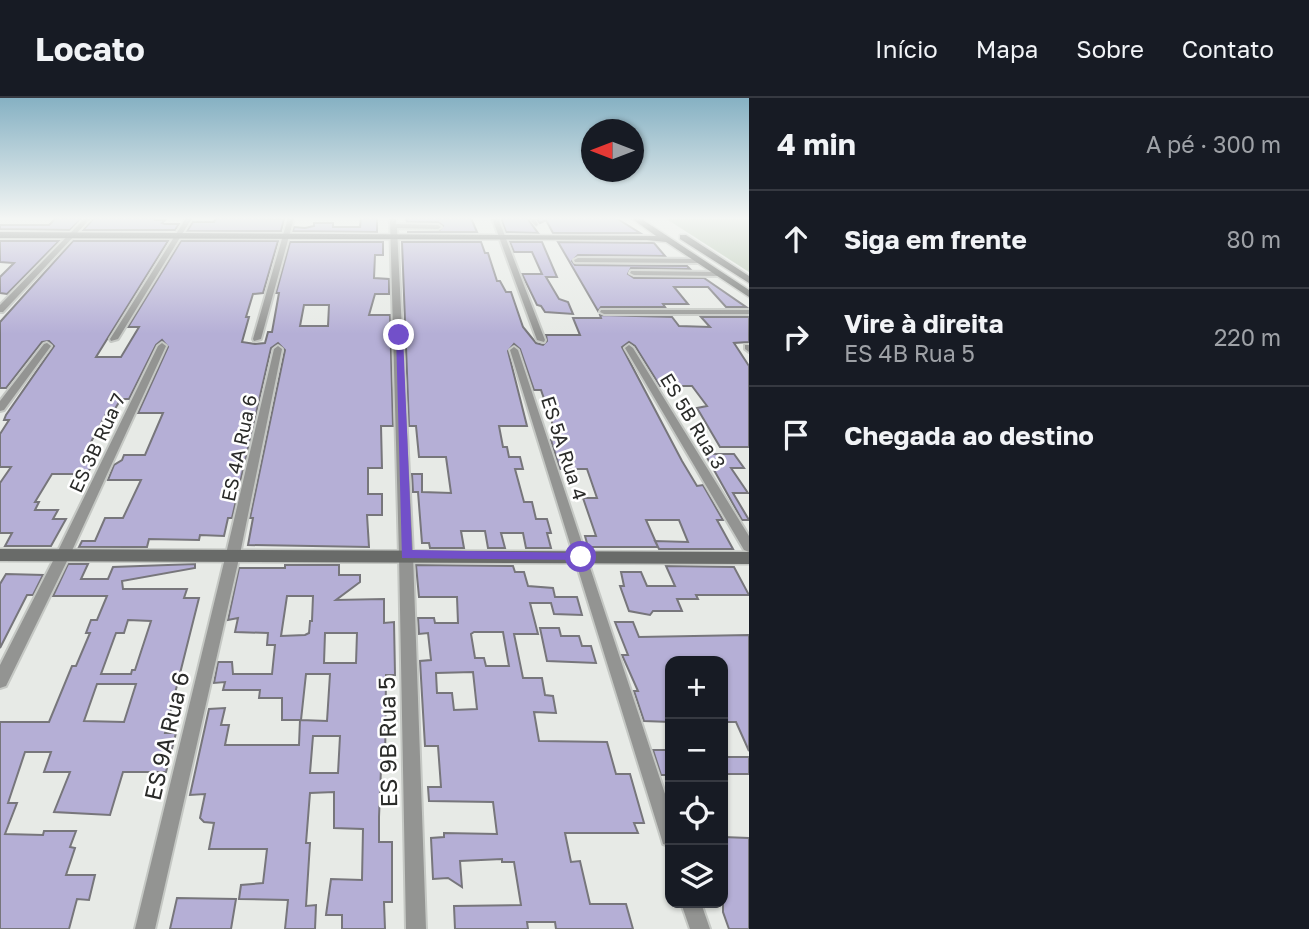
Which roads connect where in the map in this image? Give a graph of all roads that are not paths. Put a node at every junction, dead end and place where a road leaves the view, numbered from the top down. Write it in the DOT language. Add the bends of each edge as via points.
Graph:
graph roads {
  1 [pos="51,257"];
  2 [pos="165,257"];
  3 [pos="280,257"];
  4 [pos="395,257"];
  5 [pos="510,257"];
  6 [pos="693,257"];
  7 [pos="713,257"];
  8 [pos="578,260"];
  9 [pos="700,261"];
  10 [pos="634,273"];
  11 [pos="719,274"];
  12 [pos="749,280"];
  13 [pos="749,294"];
  14 [pos="0,310"];
  15 [pos="604,312"];
  16 [pos="749,312"];
  17 [pos="114,339"];
  18 [pos="257,339"];
  19 [pos="541,340"];
  20 [pos="47,346"];
  21 [pos="162,346"];
  22 [pos="629,348"];
  23 [pos="278,349"];
  24 [pos="514,350"];
  25 [pos="0,408"];
  26 [pos="749,547"];
  27 [pos="233,554"];
  28 [pos="0,555"];
  29 [pos="63,555"];
  30 [pos="406,555"];
  31 [pos="581,557"];
  32 [pos="749,558"];
  33 [pos="0,681"];
  34 [pos="665,821"];
  35 [pos="693,908"];
  36 [pos="145,929"];
  37 [pos="416,929"];
  38 [pos="700,929"];
  1 -- 14 [label="street"];
  2 -- 17 [label="street"];
  3 -- 18 [label="street"];
  4 -- 30 [label="street"];
  5 -- 19 [label="street"];
  6 -- 9 [label="street"];
  7 -- 12 [label="street"];
  8 -- 9 [label="street"];
  9 -- 11 [label="street"];
  10 -- 11 [label="street"];
  11 -- 13 [label="street"];
  15 -- 16 [label="street"];
  20 -- 25 [label="street"];
  21 -- 29 [label="street, ES 3B Rua 7"];
  22 -- 26 [label="street, ES 5B Rua 3"];
  23 -- 27 [label="street, ES 4A Rua 6"];
  24 -- 31 [label="street, ES 5A Rua 4"];
  27 -- 29 [label="street"];
  27 -- 30 [label="street"];
  27 -- 36 [label="street, ES 9A Rua 6"];
  28 -- 29 [label="street"];
  29 -- 33 [label="street"];
  30 -- 31 [label="street"];
  30 -- 37 [label="street, ES 9B Rua 5"];
  31 -- 32 [label="street"];
  31 -- 34 [label="street, ES 5A Rua 4"];
  35 -- 38 [label="street"];
}
